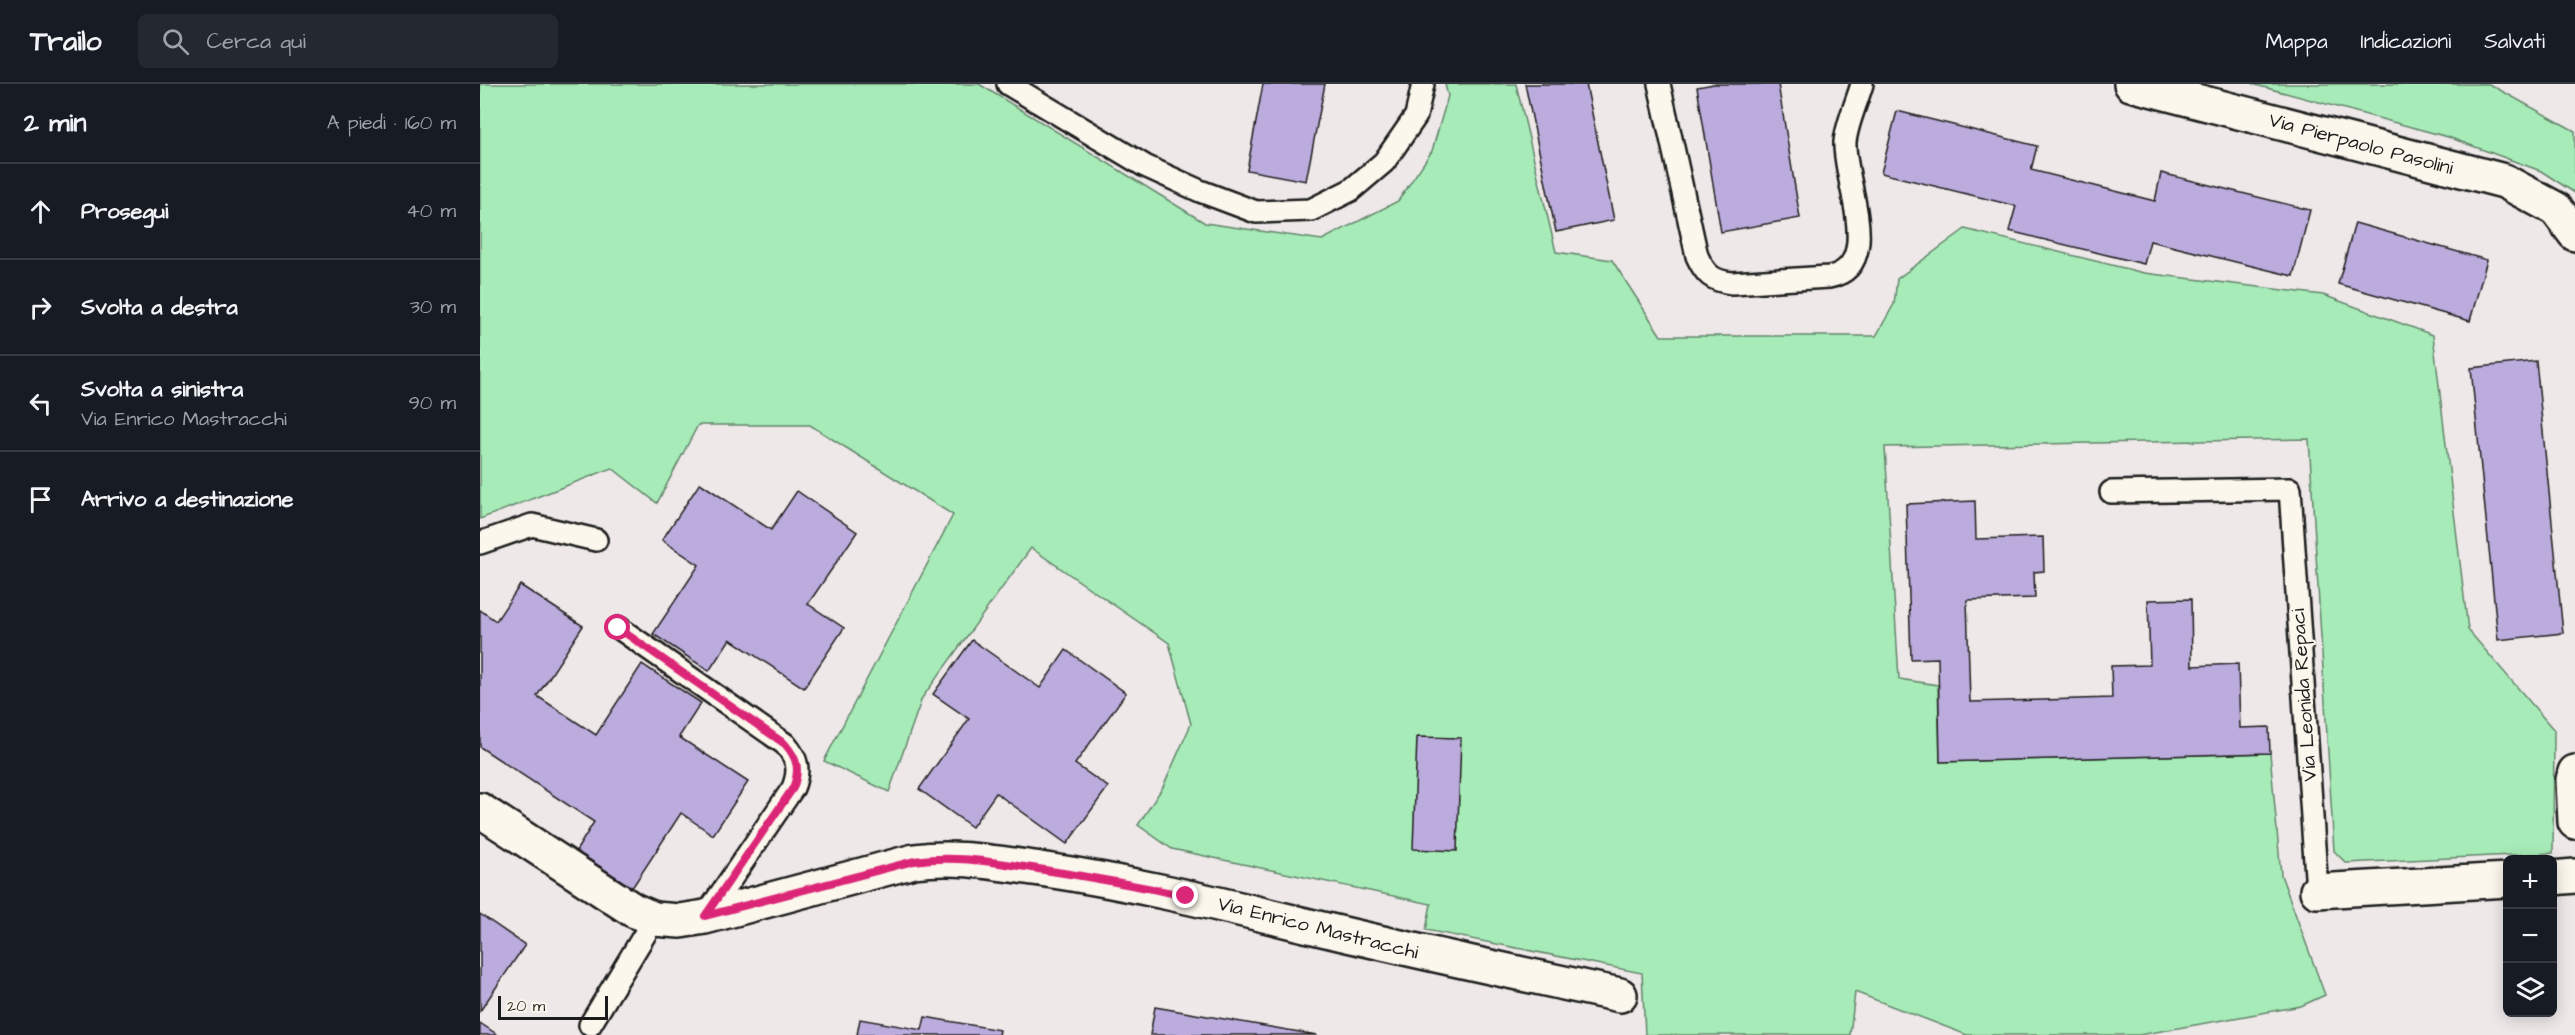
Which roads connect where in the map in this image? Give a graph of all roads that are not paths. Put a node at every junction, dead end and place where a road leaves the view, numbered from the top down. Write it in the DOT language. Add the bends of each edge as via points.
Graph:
graph roads {
  1 [pos="1008,84"];
  2 [pos="1423,84"];
  3 [pos="1659,84"];
  4 [pos="1862,84"];
  5 [pos="2131,84"];
  6 [pos="2575,234"];
  7 [pos="2111,492"];
  8 [pos="596,540"];
  9 [pos="480,543"];
  10 [pos="618,628"];
  11 [pos="2575,772"];
  12 [pos="480,810"];
  13 [pos="2575,822"];
  14 [pos="2575,876"];
  15 [pos="2557,878"];
  16 [pos="2503,880"];
  17 [pos="2317,891"];
  18 [pos="705,916"];
  19 [pos="654,919"];
  20 [pos="1620,995"];
  21 [pos="590,1024"];
  1 -- 2 [label="lane" via="1145,166 1256,212 1311,210 1351,190 1384,162 1416,116"];
  3 -- 4 [label="lane" via="1697,256 1708,276 1732,283 1829,277 1841,275 1852,265 1859,245 1845,141"];
  5 -- 6 [label="street, Via Pierpaolo Pasolini" via="2504,181 2556,209"];
  7 -- 17 [label="lane, Via Leonida Repaci" via="2290,489"];
  8 -- 9 [label="lane" via="532,525"];
  10 -- 18 [label="lane" via="785,744 797,764 793,788"];
  11 -- 13 [label="street"];
  12 -- 19 [label="street, Via Enrico Mastracchi" via="614,899"];
  14 -- 15 [label="street"];
  16 -- 17 [label="street, Via Leonida Repaci"];
  18 -- 19 [label="street, Via Enrico Mastracchi" via="680,921"];
  18 -- 20 [label="street, Via Enrico Mastracchi" via="914,861 964,858 1176,894"];
  19 -- 21 [label="lane"];
}
